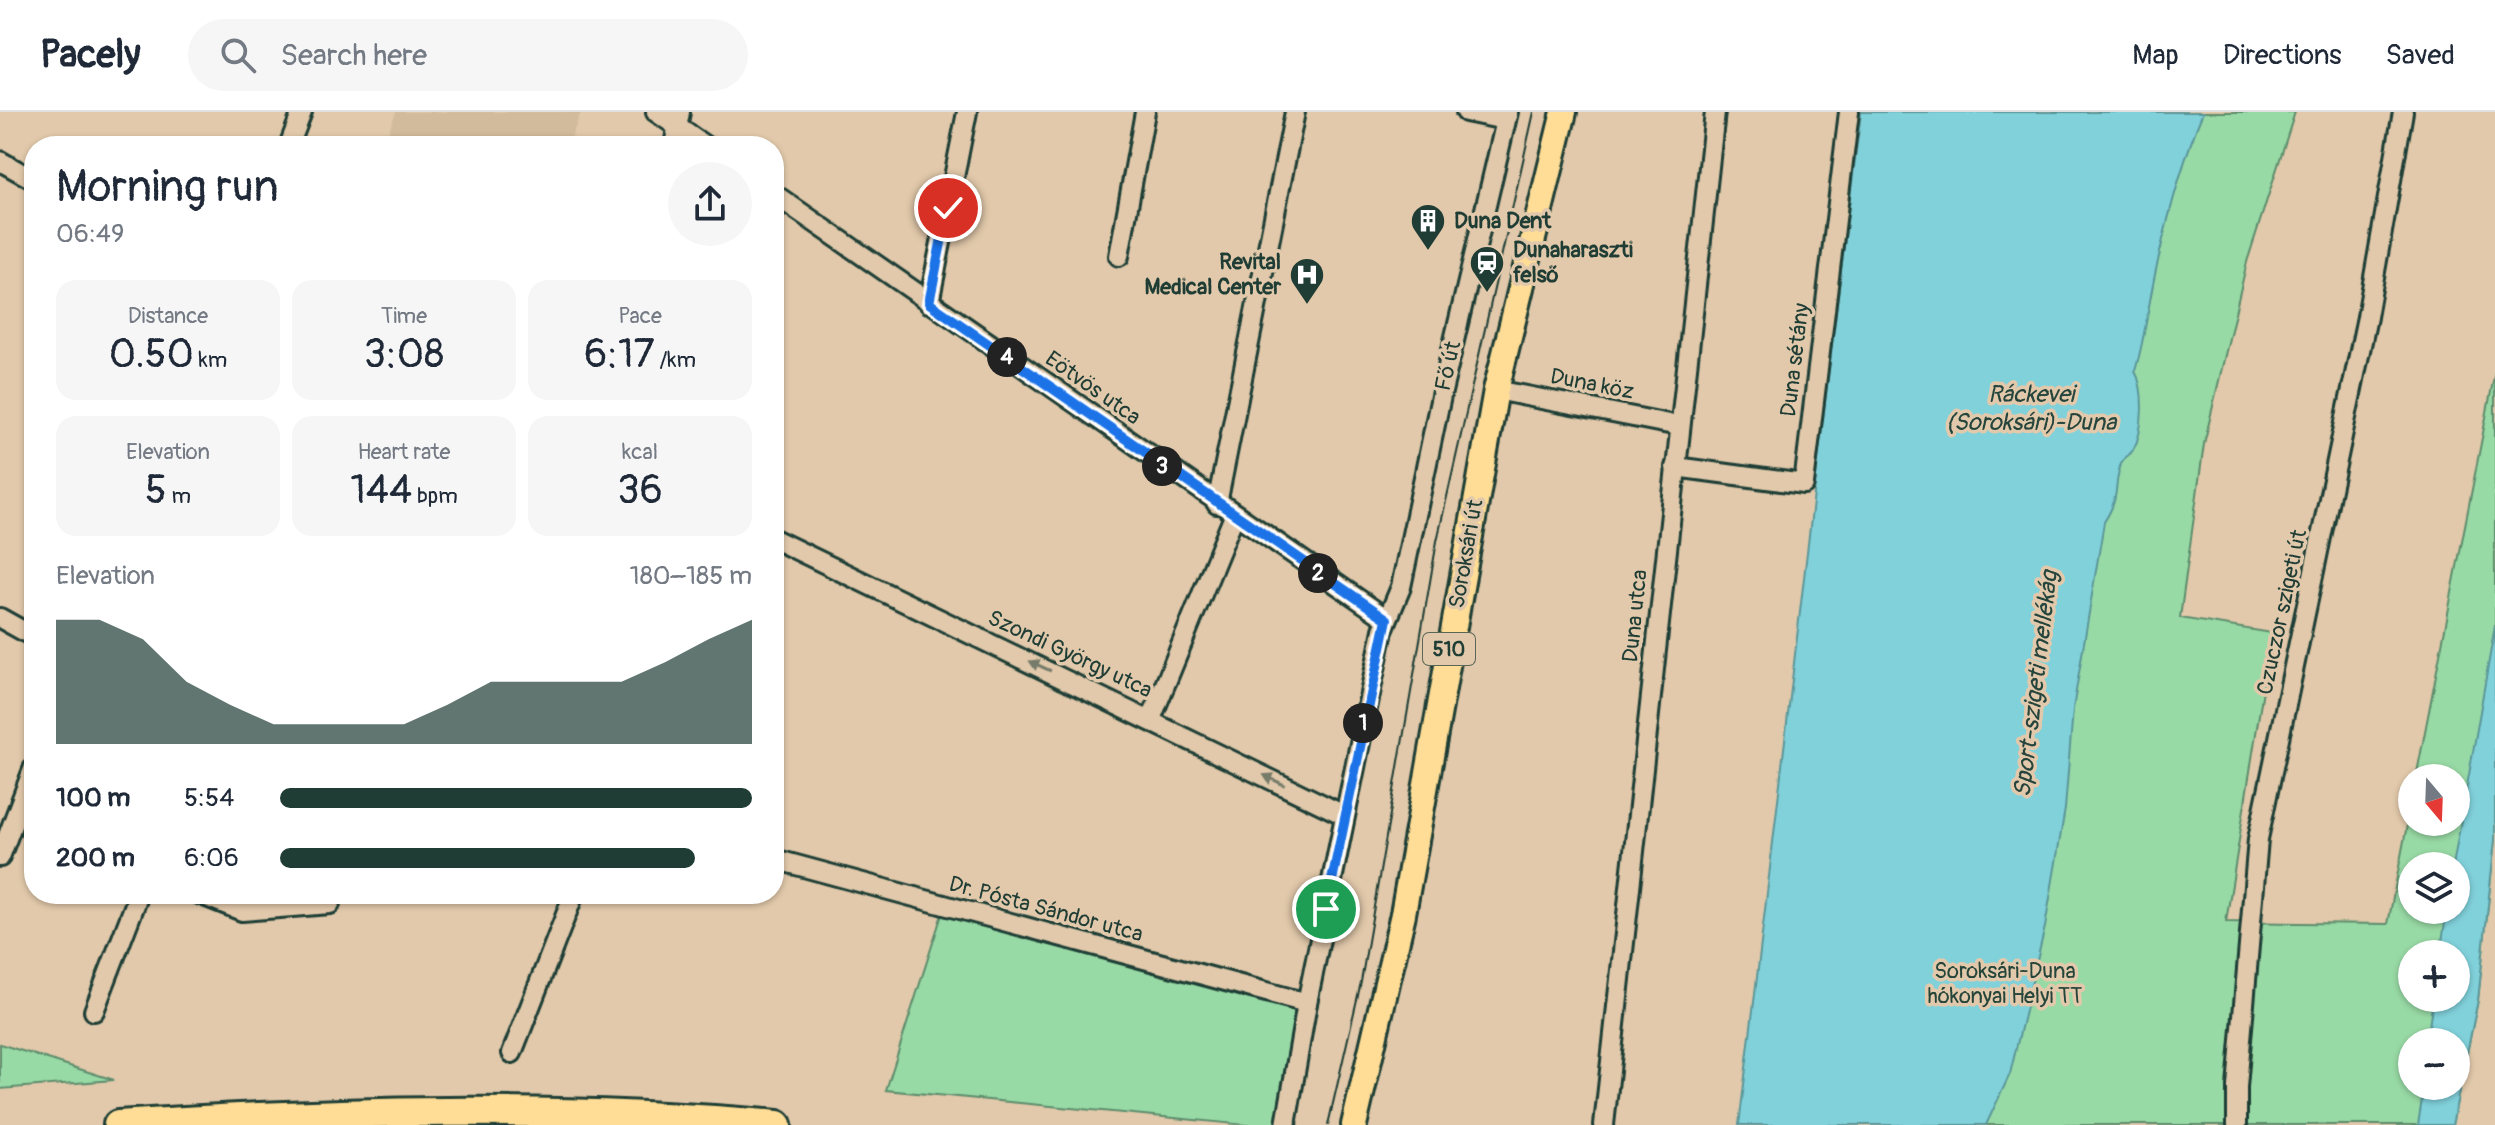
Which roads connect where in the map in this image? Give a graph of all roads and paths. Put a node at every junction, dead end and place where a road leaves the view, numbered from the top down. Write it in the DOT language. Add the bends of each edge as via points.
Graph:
graph roads {
  1 [pos="302,112"];
  2 [pos="656,112"];
  3 [pos="967,112"];
  4 [pos="1145,112"];
  5 [pos="1295,112"];
  6 [pos="1466,112"];
  7 [pos="1564,112"];
  8 [pos="1570,112"];
  9 [pos="1715,112"];
  10 [pos="1849,112"];
  11 [pos="2403,112"];
  12 [pos="1507,116"];
  13 [pos="679,119"];
  14 [pos="293,136"];
  15 [pos="695,136"];
  16 [pos="0,161"];
  17 [pos="1550,173"];
  18 [pos="24,174"];
  19 [pos="784,201"];
  20 [pos="1119,256"];
  21 [pos="929,303"];
  22 [pos="1496,390"];
  23 [pos="1679,426"];
  24 [pos="1675,467"];
  25 [pos="1217,504"];
  26 [pos="1234,516"];
  27 [pos="784,544"];
  28 [pos="0,618"];
  29 [pos="1387,619"];
  30 [pos="24,631"];
  31 [pos="1151,719"];
  32 [pos="24,786"];
  33 [pos="1344,815"];
  34 [pos="6,820"];
  35 [pos="0,857"];
  36 [pos="784,862"];
  37 [pos="135,904"];
  38 [pos="224,904"];
  39 [pos="330,904"];
  40 [pos="570,904"];
  41 [pos="1307,1003"];
  42 [pos="94,1011"];
  43 [pos="512,1053"];
  44 [pos="118,1125"];
  45 [pos="777,1125"];
  46 [pos="1286,1125"];
  47 [pos="1355,1125"];
  48 [pos="1604,1125"];
  49 [pos="2237,1125"];
  1 -- 14 [label="street"];
  2 -- 13 [label="street"];
  3 -- 21 [label="street"];
  4 -- 20 [label="street"];
  5 -- 25 [label="street"];
  6 -- 12 [label="street"];
  7 -- 17 [label="main road, 510"];
  8 -- 17 [label="main road, 510"];
  9 -- 23 [label="street, Duna utca"];
  10 -- 24 [label="street, Duna sétány" via="1804,484"];
  11 -- 49 [label="street, Czuczor szigeti út" via="2367,317 2258,839"];
  12 -- 29 [label="street, Fő út" via="1401,587"];
  13 -- 15 [label="street"];
  16 -- 18 [label="street"];
  17 -- 22 [label="main road, Soroksári út / 510"];
  19 -- 21 [label="street, Eötvös utca"];
  21 -- 25 [label="street, Eötvös utca"];
  22 -- 23 [label="street, Duna köz"];
  22 -- 47 [label="main road, Soroksári út / 510" via="1403,914"];
  23 -- 24 [label="street, Duna utca"];
  24 -- 48 [label="street, Duna utca"];
  25 -- 26 [label="street, Eötvös utca"];
  26 -- 29 [label="street, Eötvös utca"];
  26 -- 31 [label="street"];
  31 -- 27 [label="street, Szondi György utca, one-way"];
  28 -- 30 [label="street"];
  29 -- 33 [label="street, Fő út"];
  33 -- 31 [label="street, Szondi György utca, one-way"];
  32 -- 34 [label="street"];
  33 -- 41 [label="street, Fő út"];
  34 -- 35 [label="street"];
  36 -- 41 [label="street, Dr. Pósta Sándor utca"];
  37 -- 42 [label="street"];
  38 -- 39 [label="street" via="242,911"];
  40 -- 43 [label="street"];
  41 -- 46 [label="street, Fő út"];
  44 -- 45 [label="highway" via="494,1111"];
}
